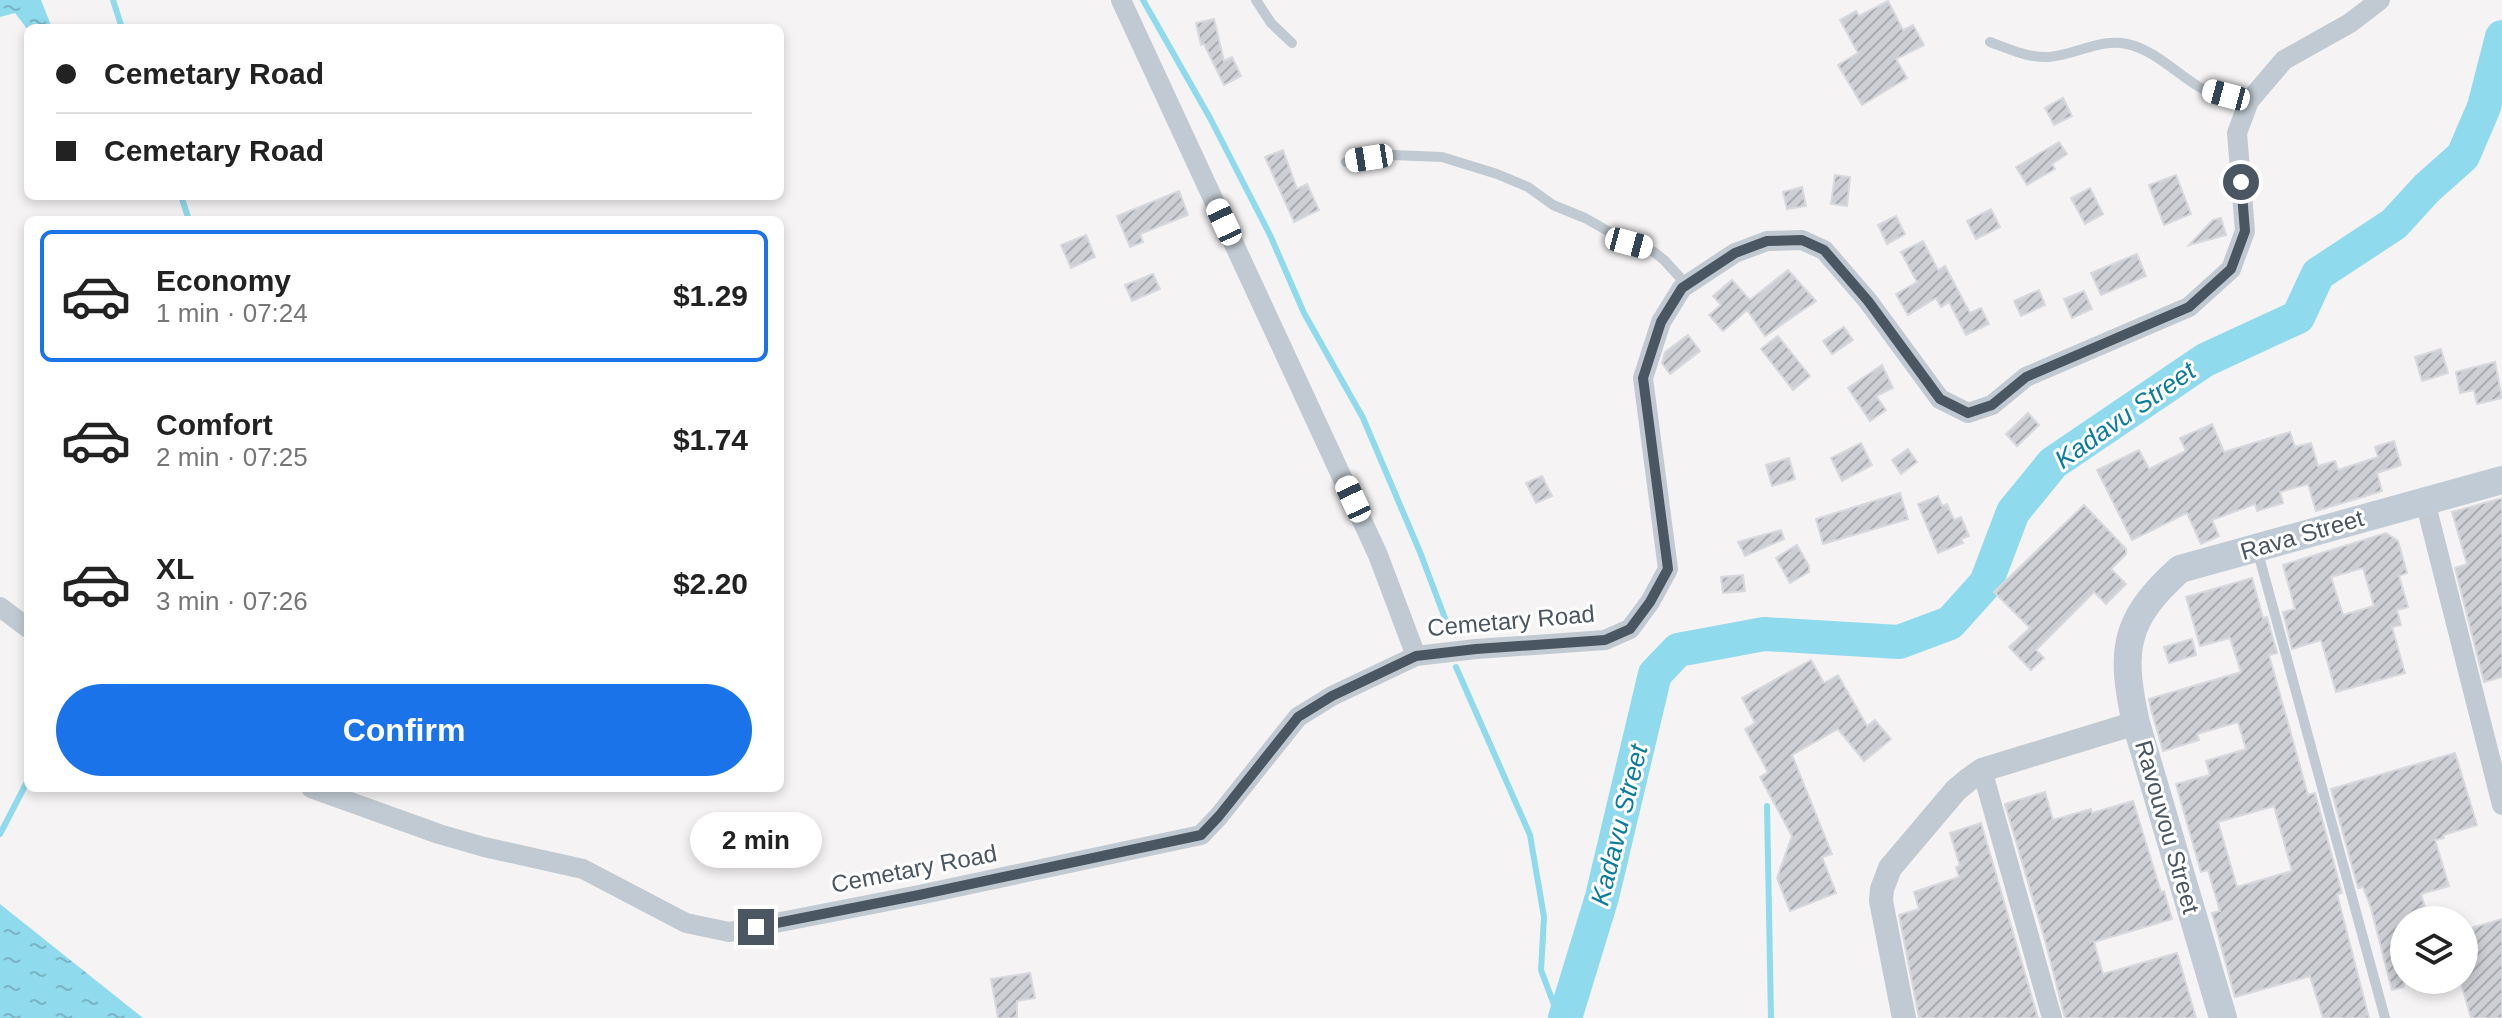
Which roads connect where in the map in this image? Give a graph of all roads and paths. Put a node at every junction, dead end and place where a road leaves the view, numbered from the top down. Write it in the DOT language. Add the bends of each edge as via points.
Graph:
graph roads {
  1 [pos="1121,0"];
  2 [pos="1256,0"];
  3 [pos="2380,0"];
  4 [pos="1990,42"];
  5 [pos="1292,43"];
  6 [pos="2249,101"];
  7 [pos="1346,162"];
  8 [pos="1687,285"];
  9 [pos="2502,480"];
  10 [pos="2425,501"];
  11 [pos="2257,548"];
  12 [pos="0,607"];
  13 [pos="24,625"];
  14 [pos="2131,634"];
  15 [pos="1426,655"];
  16 [pos="2136,723"];
  17 [pos="1982,770"];
  18 [pos="322,792"];
  19 [pos="2502,805"];
  20 [pos="1904,1018"];
  21 [pos="2052,1018"];
  22 [pos="2223,1018"];
  23 [pos="2385,1018"];
  1 -- 15 [label="street"];
  2 -- 5 [label="lane"];
  3 -- 6 [label="street, Cemetary Road" via="2284,60"];
  4 -- 6 [label="lane" via="2036,57 2107,43 2131,44 2204,89"];
  6 -- 8 [label="street, Cemetary Road" via="2237,133 2245,231 2231,269 2189,307 2026,377 1992,405 1968,413 1940,399 1824,250 1802,240 1767,241 1735,253"];
  7 -- 8 [label="lane" via="1393,155 1442,157 1497,174 1654,252"];
  8 -- 15 [label="street, Cemetary Road" via="1661,322 1643,378 1668,569 1650,602 1630,629 1605,640"];
  9 -- 10 [label="main road, Rava Street"];
  10 -- 11 [label="main road, Rava Street"];
  10 -- 19 [label="street"];
  11 -- 14 [label="main road, Rava Street" via="2180,569 2138,616"];
  11 -- 23 [label="lane"];
  12 -- 13 [label="street"];
  14 -- 16 [label="main road, Ravouvou Street" via="2126,667"];
  15 -- 18 [label="street, Cemetary Road" via="1332,696 1298,717 1201,835 729,932 686,923 583,869 439,834"];
  16 -- 17 [label="street"];
  16 -- 22 [label="main road, Ravouvou Street"];
  17 -- 20 [label="street" via="1956,790 1885,878 1881,901"];
  17 -- 21 [label="street"];
}
